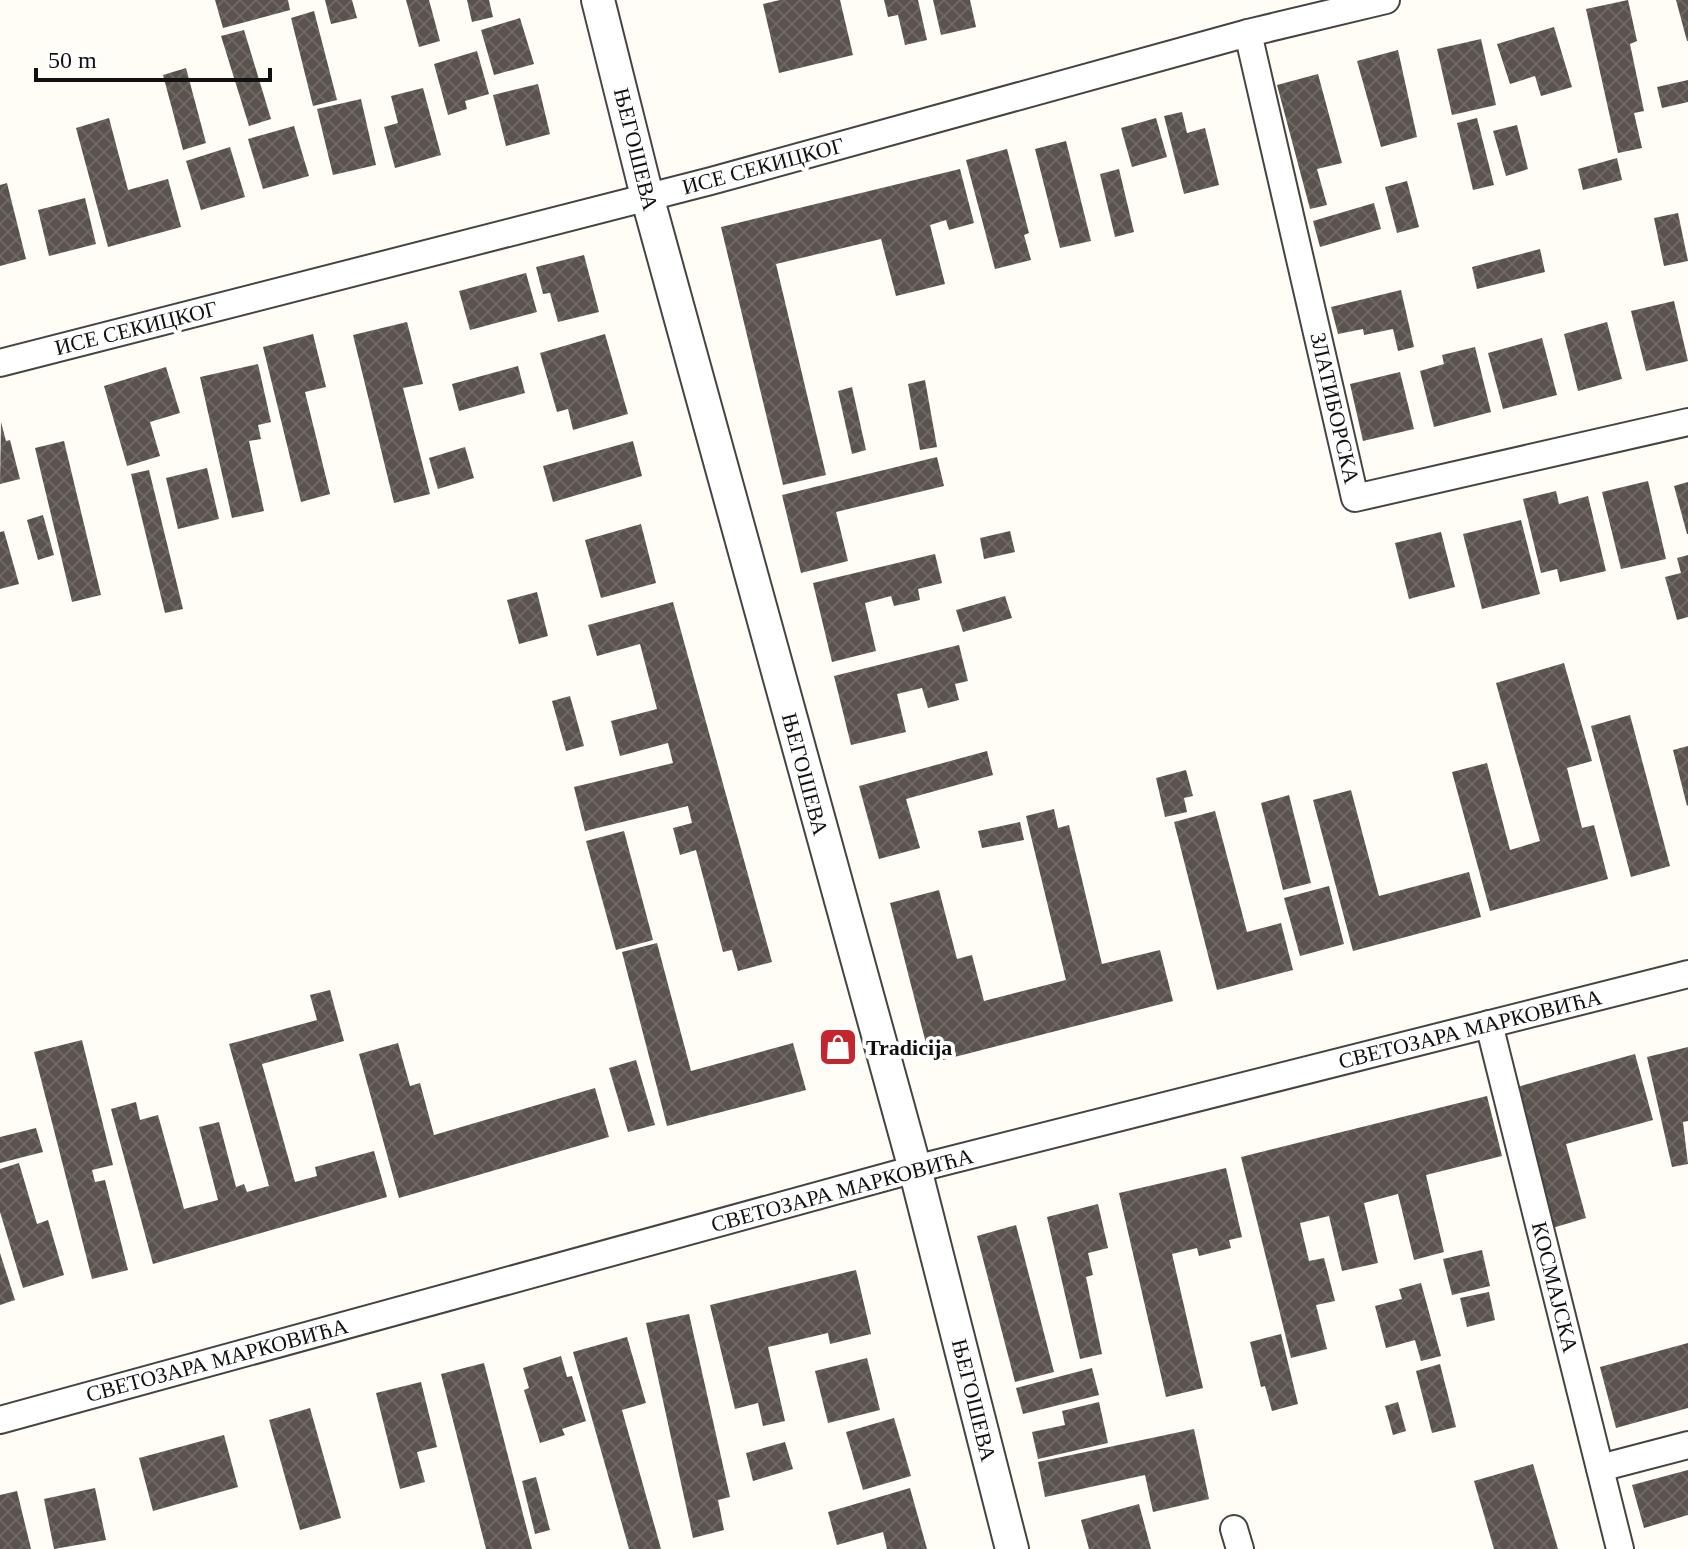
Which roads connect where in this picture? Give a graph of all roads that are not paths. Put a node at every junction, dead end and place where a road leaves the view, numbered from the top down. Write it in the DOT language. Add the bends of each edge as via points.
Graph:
graph roads {
  1 [pos="598,0"];
  2 [pos="1386,0"];
  3 [pos="1248,33"];
  4 [pos="647,196"];
  5 [pos="0,363"];
  6 [pos="1688,422"];
  7 [pos="1688,974"];
  8 [pos="1489,1024"];
  9 [pos="915,1169"];
  10 [pos="0,1420"];
  11 [pos="1688,1445"];
  12 [pos="1600,1468"];
  13 [pos="1012,1549"];
  14 [pos="1620,1549"];
  1 -- 4 [label="street, ЊЕГОШЕВА"];
  2 -- 3 [label="street, ИСЕ СЕКИЦКОГ"];
  3 -- 4 [label="street, ИСЕ СЕКИЦКОГ"];
  3 -- 6 [label="street, ЗЛАТИБОРСКА" via="1355,498"];
  4 -- 5 [label="street, ИСЕ СЕКИЦКОГ"];
  4 -- 9 [label="street, ЊЕГОШЕВА"];
  7 -- 8 [label="street, СВЕТОЗАРА МАРКОВИЋА"];
  8 -- 9 [label="street, СВЕТОЗАРА МАРКОВИЋА"];
  8 -- 12 [label="street, КОСМАЈСКА"];
  9 -- 10 [label="street, СВЕТОЗАРА МАРКОВИЋА"];
  9 -- 13 [label="street, ЊЕГОШЕВА"];
  11 -- 12 [label="street"];
  12 -- 14 [label="street, КОСМАЈСКА"];
}
